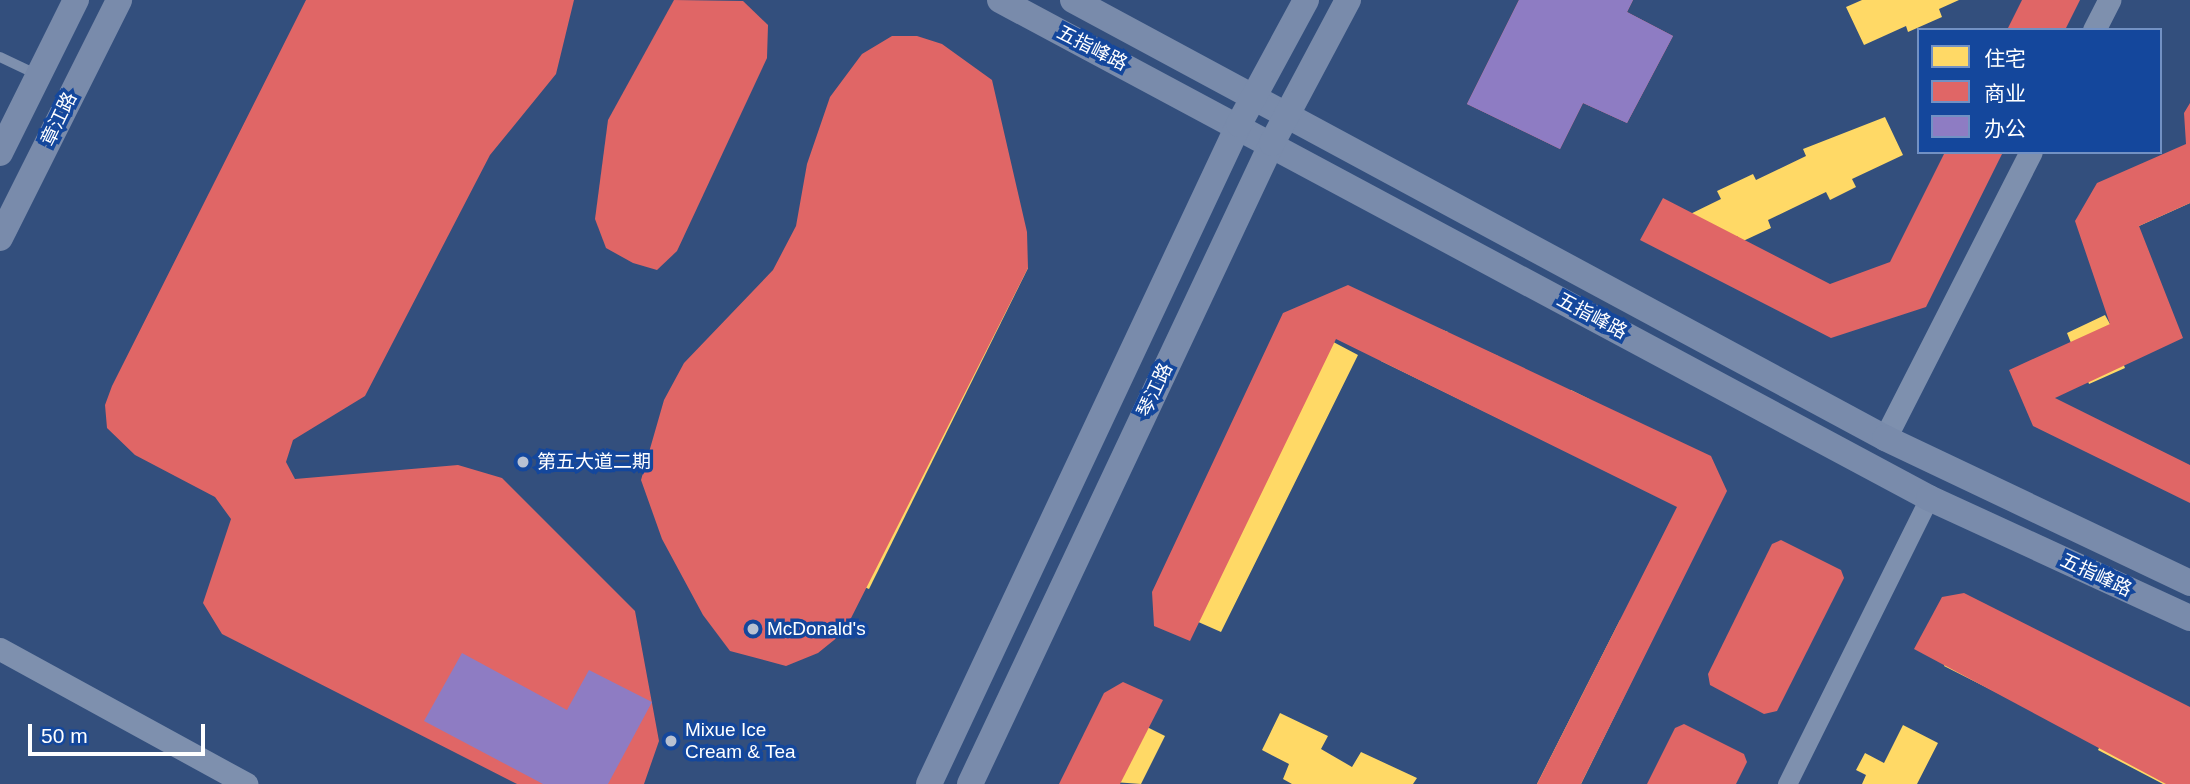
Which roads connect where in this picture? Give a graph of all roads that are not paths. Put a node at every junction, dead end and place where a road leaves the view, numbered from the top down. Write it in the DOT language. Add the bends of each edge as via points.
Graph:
graph roads {
  1 [pos="76,0"];
  2 [pos="118,0"];
  3 [pos="1000,0"];
  4 [pos="1073,0"];
  5 [pos="1306,0"];
  6 [pos="1348,0"];
  7 [pos="2109,0"];
  8 [pos="2095,28"];
  9 [pos="0,57"];
  10 [pos="39,75"];
  11 [pos="1255,96"];
  12 [pos="1288,114"];
  13 [pos="1238,124"];
  14 [pos="1272,142"];
  15 [pos="0,153"];
  16 [pos="2030,154"];
  17 [pos="0,238"];
  18 [pos="1885,438"];
  19 [pos="1929,498"];
  20 [pos="2190,583"];
  21 [pos="2190,618"];
  22 [pos="0,649"];
  23 [pos="247,784"];
  24 [pos="929,784"];
  25 [pos="970,784"];
  26 [pos="1787,784"];
  1 -- 10 [label="main road, 章江路"];
  2 -- 17 [label="main road, 章江路"];
  3 -- 13 [label="main road, 五指峰路"];
  4 -- 11 [label="main road, 五指峰路"];
  5 -- 11 [label="main road, 琴江路"];
  6 -- 12 [label="main road, 琴江路"];
  7 -- 8 [label="street"];
  9 -- 10 [label="lane"];
  10 -- 15 [label="main road, 章江路"];
  11 -- 12 [label="main road, 五指峰路"];
  11 -- 13 [label="main road, 琴江路"];
  12 -- 14 [label="main road, 琴江路"];
  12 -- 18 [label="main road, 五指峰路"];
  13 -- 14 [label="main road, 五指峰路"];
  13 -- 24 [label="main road, 琴江路"];
  14 -- 19 [label="main road, 五指峰路"];
  14 -- 25 [label="main road, 琴江路"];
  16 -- 18 [label="street"];
  18 -- 20 [label="main road, 五指峰路"];
  19 -- 21 [label="main road, 五指峰路"];
  19 -- 26 [label="street"];
  22 -- 23 [label="street"];
}
